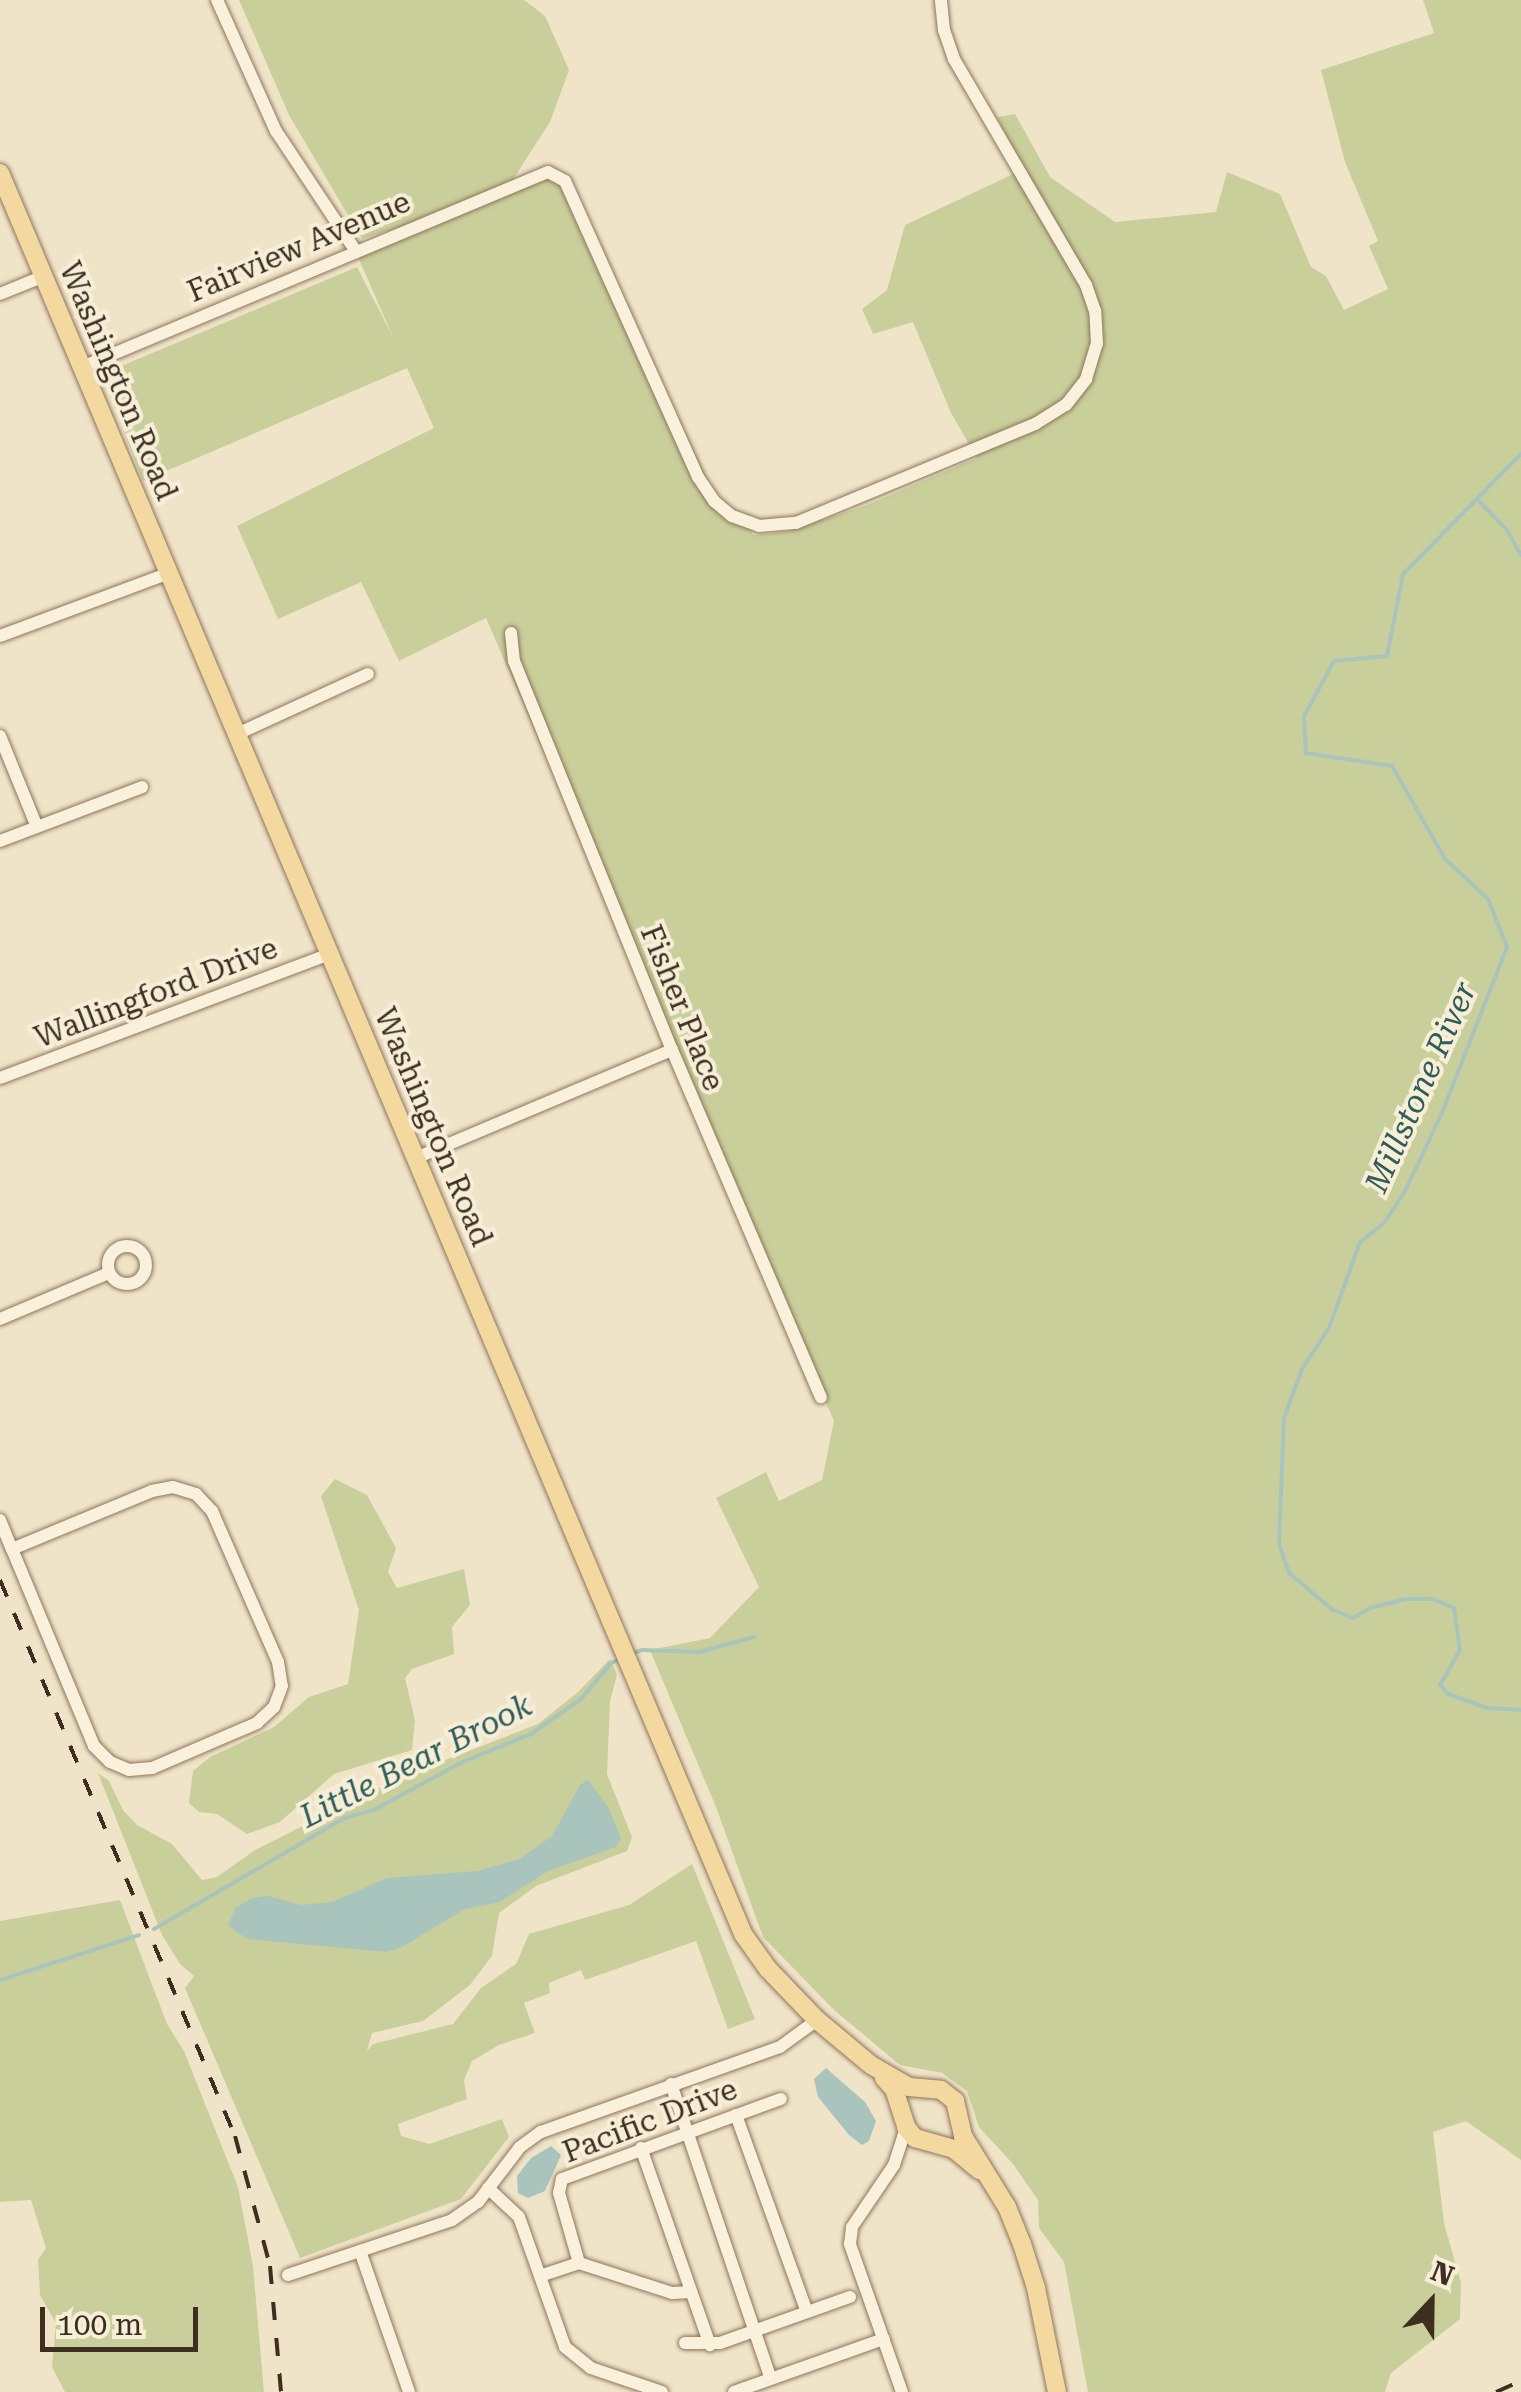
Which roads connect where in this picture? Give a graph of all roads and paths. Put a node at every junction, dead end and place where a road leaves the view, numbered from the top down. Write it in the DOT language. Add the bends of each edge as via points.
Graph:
graph roads {
  1 [pos="217,0"];
  2 [pos="942,0"];
  3 [pos="0,173"];
  4 [pos="355,250"];
  5 [pos="44,276"];
  6 [pos="0,294"];
  7 [pos="82,367"];
  8 [pos="169,572"];
  9 [pos="511,633"];
  10 [pos="0,636"];
  11 [pos="368,674"];
  12 [pos="237,734"];
  13 [pos="0,736"];
  14 [pos="142,787"];
  15 [pos="38,827"];
  16 [pos="0,841"];
  17 [pos="330,954"];
  18 [pos="672,1050"];
  19 [pos="0,1078"];
  20 [pos="416,1158"];
  21 [pos="109,1273"];
  22 [pos="0,1319"];
  23 [pos="820,1397"];
  24 [pos="0,1520"];
  25 [pos="12,1549"];
  26 [pos="817,2020"];
  27 [pos="872,2065"];
  28 [pos="671,2084"];
  29 [pos="924,2089"];
  30 [pos="781,2099"];
  31 [pos="736,2115"];
  32 [pos="905,2122"];
  33 [pos="958,2124"];
  34 [pos="688,2132"];
  35 [pos="934,2143"];
  36 [pos="641,2148"];
  37 [pos="894,2164"];
  38 [pos="994,2184"];
  39 [pos="488,2188"];
  40 [pos="360,2250"];
  41 [pos="579,2263"];
  42 [pos="288,2275"];
  43 [pos="540,2276"];
  44 [pos="691,2292"];
  45 [pos="850,2297"];
  46 [pos="807,2312"];
  47 [pos="755,2330"];
  48 [pos="884,2340"];
  49 [pos="685,2343"];
  50 [pos="710,2345"];
  51 [pos="772,2379"];
  52 [pos="410,2392"];
  53 [pos="662,2392"];
  54 [pos="734,2392"];
  55 [pos="902,2392"];
  56 [pos="1057,2392"];
  1 -- 4 [label="street" via="269,119"];
  2 -- 4 [label="street, Fairview Avenue" via="954,58 1095,311 1096,344 1086,379 1066,405 1035,424 796,523 759,526 732,516 698,477 565,181 552,172"];
  3 -- 5 [label="main road, Washington Road"];
  4 -- 7 [label="street, Fairview Avenue"];
  5 -- 6 [label="street"];
  5 -- 7 [label="main road, Washington Road"];
  7 -- 8 [label="main road, Washington Road"];
  8 -- 10 [label="street"];
  8 -- 12 [label="main road, Washington Road"];
  9 -- 18 [label="street, Fisher Place" via="514,661"];
  11 -- 12 [label="street"];
  12 -- 17 [label="main road, Washington Road"];
  13 -- 15 [label="street"];
  14 -- 15 [label="street"];
  15 -- 16 [label="street"];
  17 -- 19 [label="street, Wallingford Drive"];
  17 -- 20 [label="main road, Washington Road"];
  18 -- 20 [label="street"];
  18 -- 23 [label="street, Fisher Place"];
  20 -- 26 [label="main road, Washington Road" via="743,1934"];
  21 -- 22 [label="street"];
  24 -- 25 [label="street"];
  25 -- 25 [label="street" via="94,1746 110,1762 128,1770 152,1768 257,1722 274,1707 282,1686 278,1662 212,1511 196,1494 173,1487 152,1491"];
  26 -- 27 [label="main road, Washington Road"];
  26 -- 28 [label="street" via="780,2047"];
  27 -- 29 [label="main road, Washington Road"];
  27 -- 32 [label="main road, Washington Road" via="894,2088"];
  28 -- 34 [label="street"];
  28 -- 39 [label="street" via="540,2132"];
  29 -- 32 [label="main road" via="909,2100"];
  29 -- 33 [label="main road, Washington Road" via="949,2094 959,2109"];
  30 -- 31 [label="street, Pacific Drive"];
  31 -- 34 [label="street, Pacific Drive"];
  31 -- 46 [label="street"];
  32 -- 35 [label="main road, Washington Road" via="915,2138"];
  32 -- 37 [label="street"];
  33 -- 35 [label="main road"];
  33 -- 38 [label="main road"];
  34 -- 36 [label="street, Pacific Drive"];
  34 -- 47 [label="street"];
  35 -- 37 [label="street"];
  35 -- 38 [label="main road, Washington Road" via="963,2155"];
  36 -- 41 [label="street, Pacific Drive" via="570,2172 559,2185"];
  36 -- 44 [label="street"];
  37 -- 48 [label="street" via="852,2227 850,2244"];
  38 -- 56 [label="main road" via="1036,2288"];
  39 -- 40 [label="street" via="452,2220"];
  39 -- 43 [label="street" via="519,2217"];
  40 -- 42 [label="street"];
  40 -- 52 [label="street"];
  41 -- 43 [label="street"];
  41 -- 44 [label="street" via="672,2293"];
  43 -- 53 [label="street" via="565,2348 576,2359"];
  44 -- 50 [label="street"];
  45 -- 46 [label="street"];
  46 -- 47 [label="street"];
  47 -- 50 [label="street"];
  47 -- 51 [label="street"];
  48 -- 51 [label="street"];
  48 -- 55 [label="street"];
  49 -- 50 [label="street"];
  51 -- 54 [label="street"];
}
